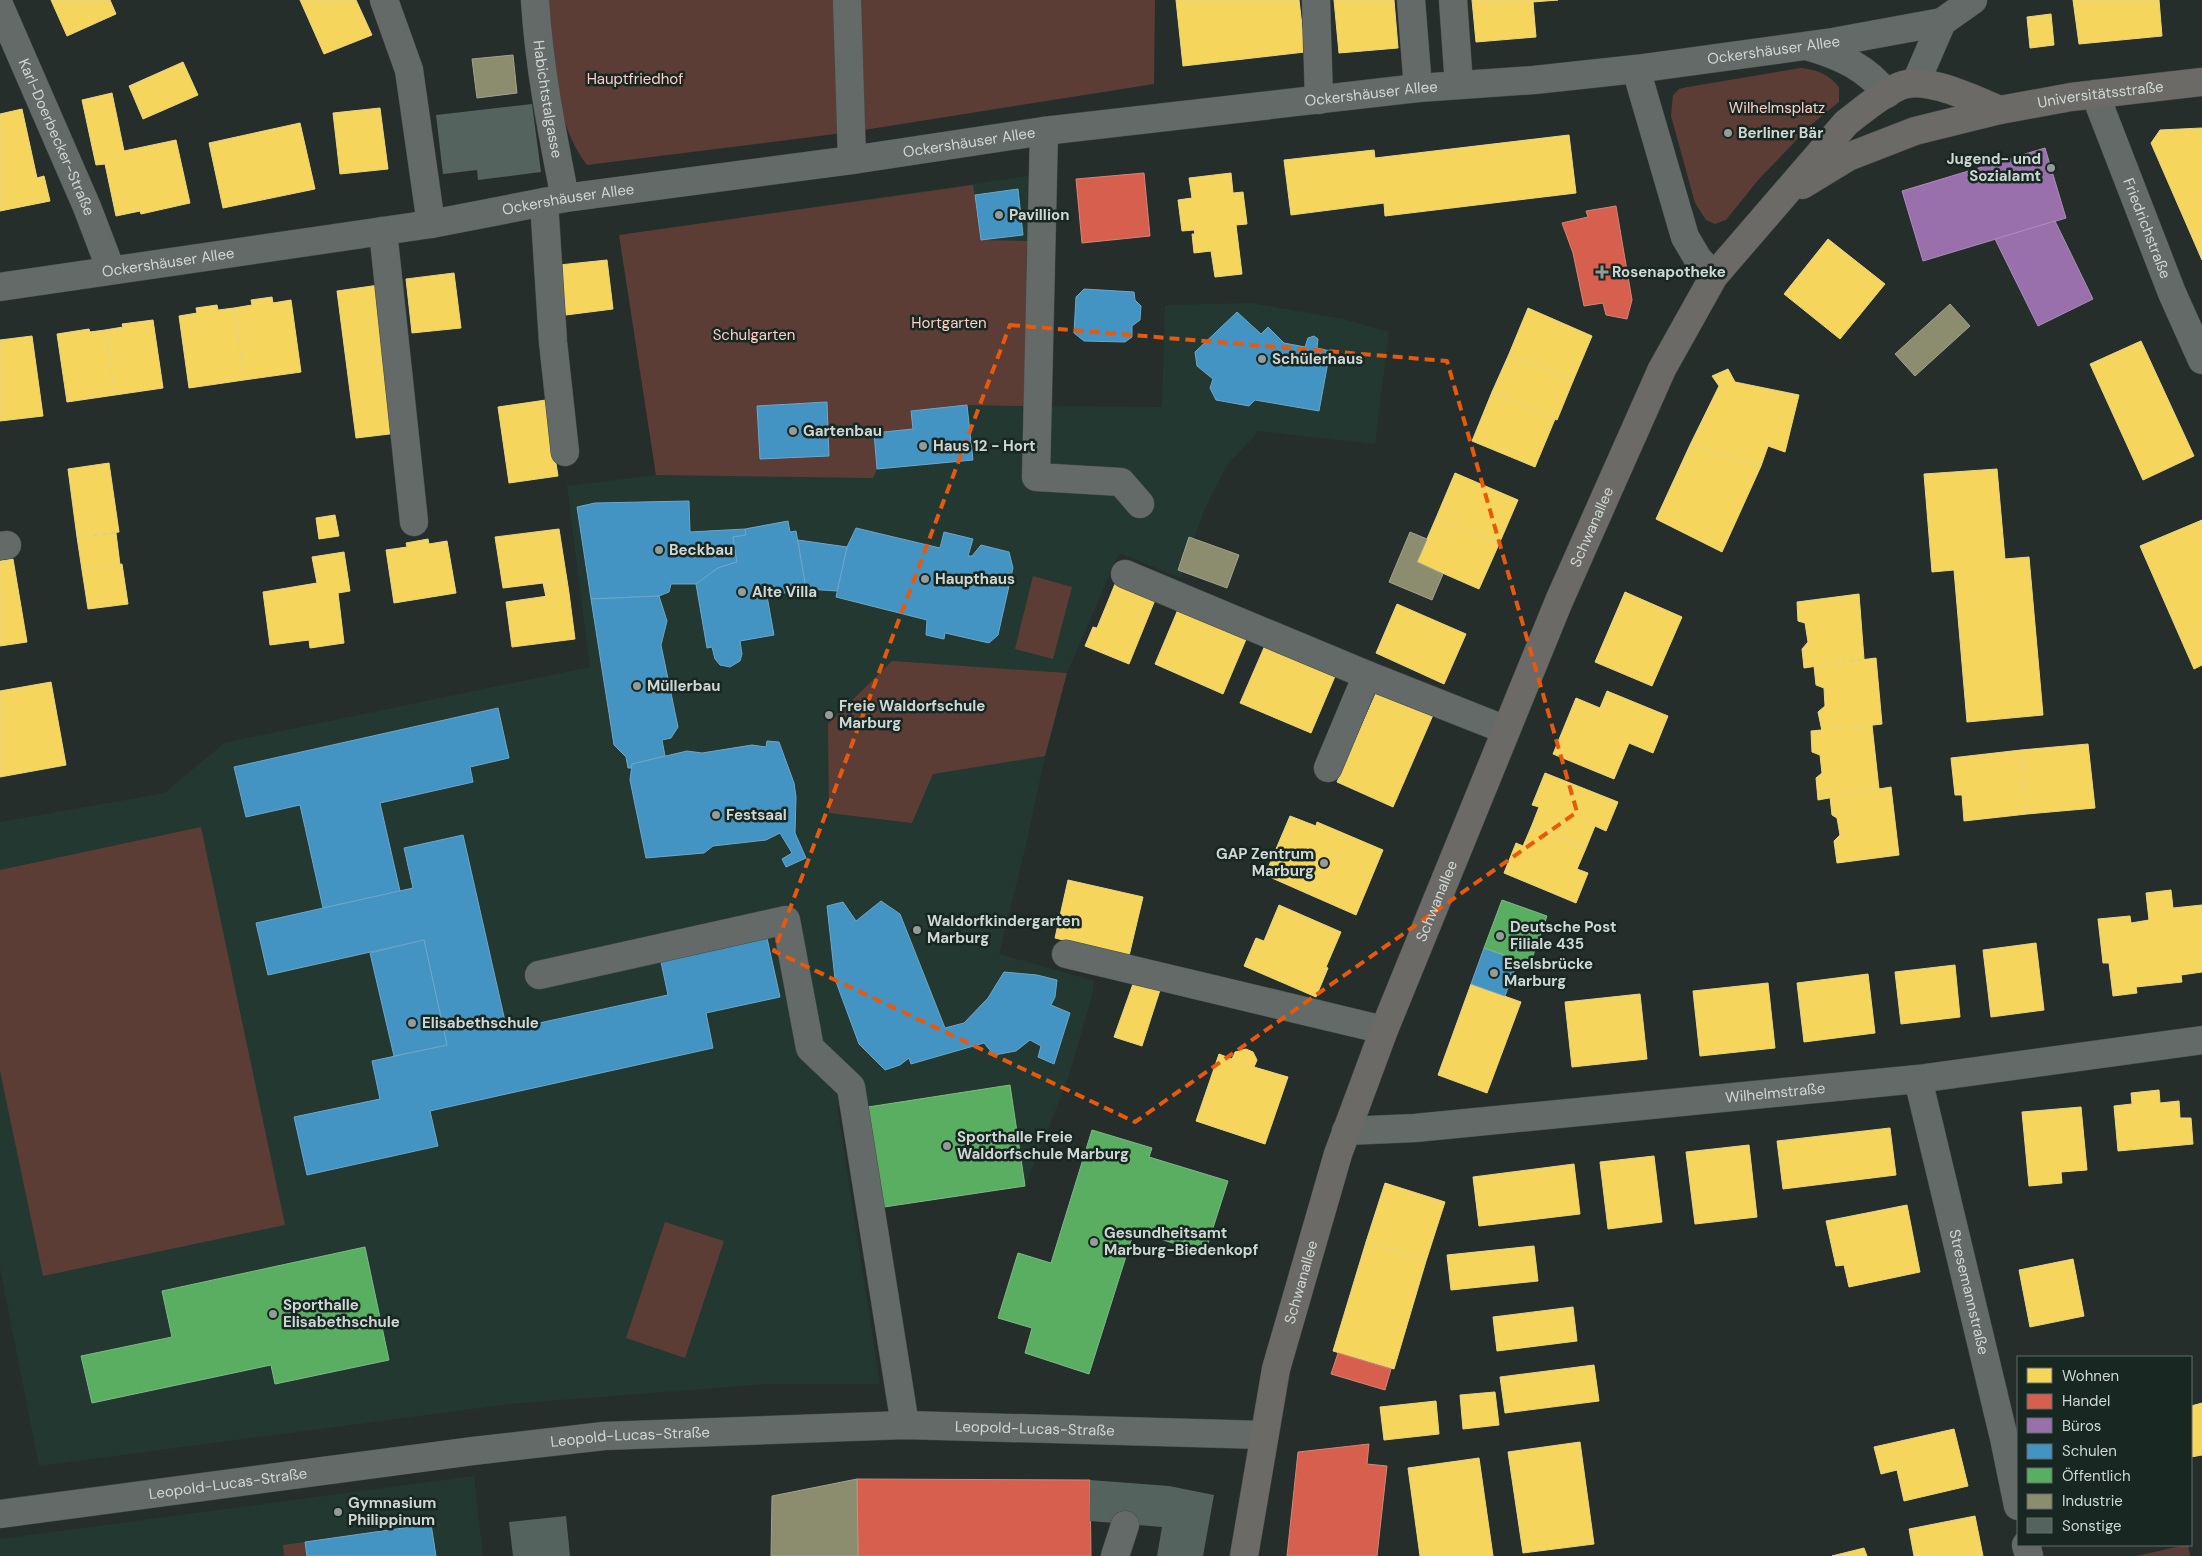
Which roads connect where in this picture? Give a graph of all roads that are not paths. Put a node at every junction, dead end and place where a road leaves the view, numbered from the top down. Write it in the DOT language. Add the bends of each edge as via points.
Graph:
graph roads {
  1 [pos="384,0"];
  2 [pos="535,0"];
  3 [pos="847,0"];
  4 [pos="1316,0"];
  5 [pos="1411,0"];
  6 [pos="1453,0"];
  7 [pos="1974,0"];
  8 [pos="0,7"];
  9 [pos="1937,7"];
  10 [pos="1806,45"];
  11 [pos="1636,69"];
  12 [pos="1916,82"];
  13 [pos="2202,82"];
  14 [pos="1459,85"];
  15 [pos="1418,88"];
  16 [pos="1887,94"];
  17 [pos="2095,94"];
  18 [pos="1318,100"];
  19 [pos="2000,110"];
  20 [pos="1044,131"];
  21 [pos="852,160"];
  22 [pos="1781,198"];
  23 [pos="554,200"];
  24 [pos="431,224"];
  25 [pos="383,231"];
  26 [pos="111,270"];
  27 [pos="1714,276"];
  28 [pos="0,287"];
  29 [pos="2202,360"];
  30 [pos="565,452"];
  31 [pos="1140,504"];
  32 [pos="414,522"];
  33 [pos="1125,574"];
  34 [pos="1367,675"];
  35 [pos="1506,730"];
  36 [pos="1328,768"];
  37 [pos="1066,954"];
  38 [pos="539,975"];
  39 [pos="1384,1030"];
  40 [pos="2202,1040"];
  41 [pos="1918,1079"];
  42 [pos="1346,1130"];
  43 [pos="905,1425"];
  44 [pos="1264,1435"];
  45 [pos="2017,1501"];
  46 [pos="0,1514"];
  47 [pos="1124,1525"];
  48 [pos="1115,1556"];
  49 [pos="1244,1556"];
  1 -- 24 [label="street" via="410,70"];
  2 -- 23 [label="street, Habichtstalgasse" via="537,36 556,162"];
  3 -- 21 [label="street"];
  4 -- 18 [label="street"];
  5 -- 15 [label="street"];
  6 -- 14 [label="street"];
  7 -- 9 [label="street"];
  8 -- 26 [label="street, Karl-Doerbecker-Straße" via="88,208"];
  9 -- 10 [label="street, Ockershäuser Allee"];
  9 -- 12 [label="street"];
  10 -- 11 [label="street, Ockershäuser Allee"];
  10 -- 16 [label="street" via="1852,64 1875,78"];
  11 -- 14 [label="street, Ockershäuser Allee"];
  11 -- 27 [label="street" via="1685,237 1698,259"];
  12 -- 16 [label="main road"];
  12 -- 19 [label="main road"];
  13 -- 17 [label="main road, Universitätsstraße"];
  14 -- 15 [label="street, Ockershäuser Allee"];
  15 -- 18 [label="street, Ockershäuser Allee"];
  16 -- 22 [label="main road" via="1846,123"];
  17 -- 19 [label="main road, Universitätsstraße"];
  17 -- 29 [label="street, Friedrichstraße" via="2172,293"];
  18 -- 20 [label="street, Ockershäuser Allee"];
  19 -- 22 [label="main road, Universitätsstraße" via="1915,131 1868,147"];
  20 -- 21 [label="street, Ockershäuser Allee"];
  20 -- 31 [label="street" via="1036,477 1121,482"];
  21 -- 23 [label="street, Ockershäuser Allee"];
  22 -- 27 [label="main road"];
  23 -- 24 [label="street, Ockershäuser Allee"];
  23 -- 30 [label="street, Habichtstalgasse" via="553,342"];
  24 -- 25 [label="street, Ockershäuser Allee"];
  25 -- 26 [label="street, Ockershäuser Allee"];
  25 -- 32 [label="street"];
  26 -- 28 [label="street, Ockershäuser Allee"];
  27 -- 35 [label="main road, Schwanallee" via="1650,394"];
  33 -- 34 [label="street"];
  34 -- 35 [label="street"];
  34 -- 36 [label="street"];
  35 -- 39 [label="main road, Schwanallee"];
  37 -- 39 [label="street"];
  38 -- 43 [label="street" via="786,920 810,1048 851,1087"];
  39 -- 42 [label="main road, Schwanallee"];
  40 -- 41 [label="street, Wilhelmstraße"];
  41 -- 42 [label="street, Wilhelmstraße" via="1415,1128"];
  41 -- 45 [label="street, Stresemannstraße"];
  42 -- 44 [label="main road, Schwanallee" via="1278,1358"];
  43 -- 44 [label="street, Leopold-Lucas-Straße"];
  43 -- 46 [label="street, Leopold-Lucas-Straße" via="604,1436"];
  44 -- 49 [label="main road, Schwanallee"];
  47 -- 48 [label="street"];
}
